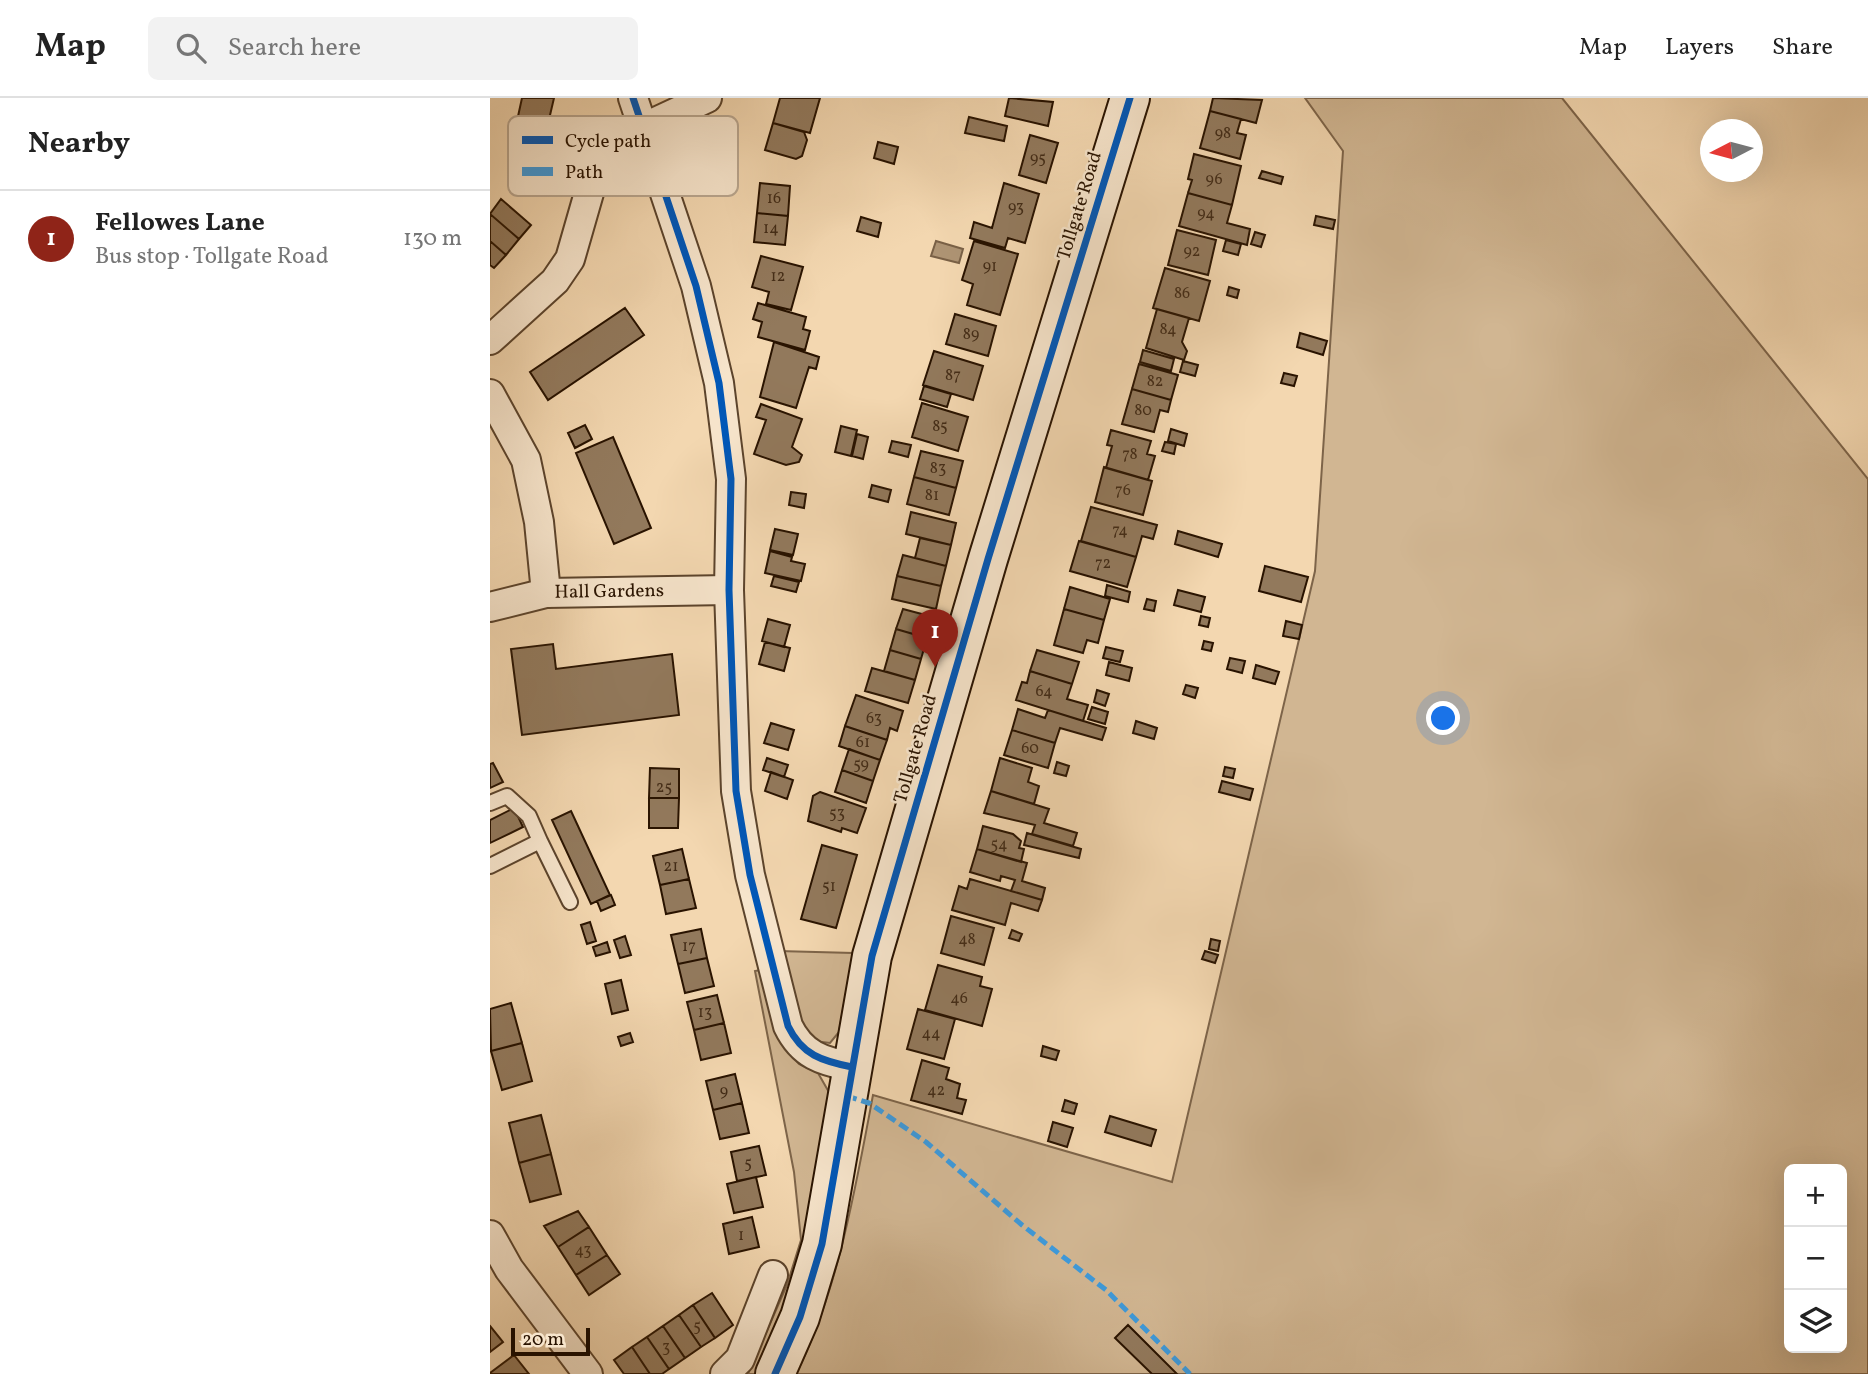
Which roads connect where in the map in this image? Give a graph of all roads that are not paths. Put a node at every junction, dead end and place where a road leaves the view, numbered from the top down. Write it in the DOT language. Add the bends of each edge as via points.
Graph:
graph roads {
  1 [pos="633,98"];
  2 [pos="707,98"];
  3 [pos="1130,98"];
  4 [pos="640,116"];
  5 [pos="669,116"];
  6 [pos="588,196"];
  7 [pos="667,196"];
  8 [pos="490,341"];
  9 [pos="490,394"];
  10 [pos="729,590"];
  11 [pos="546,593"];
  12 [pos="490,607"];
  13 [pos="490,803"];
  14 [pos="540,841"];
  15 [pos="490,866"];
  16 [pos="570,902"];
  17 [pos="852,1067"];
  18 [pos="490,1235"];
  19 [pos="773,1275"];
  20 [pos="588,1374"];
  21 [pos="725,1374"];
  22 [pos="775,1374"];
  1 -- 4 [label="street"];
  2 -- 5 [label="street"];
  3 -- 17 [label="street, Tollgate Road" via="872,956"];
  6 -- 8 [label="street" via="570,259 555,281"];
  7 -- 10 [label="street" via="696,286 719,383 730,479"];
  9 -- 11 [label="street" via="526,460 539,522"];
  10 -- 11 [label="street, Hall Gardens"];
  10 -- 17 [label="street" via="736,791 770,962 795,1041 823,1061"];
  11 -- 12 [label="street, Hall Gardens"];
  13 -- 14 [label="lane" via="507,796 529,816"];
  14 -- 15 [label="lane"];
  14 -- 16 [label="lane"];
  17 -- 22 [label="street, Tollgate Road" via="822,1244 800,1317"];
  18 -- 20 [label="street" via="509,1269"];
  19 -- 21 [label="street" via="740,1359"];
}
